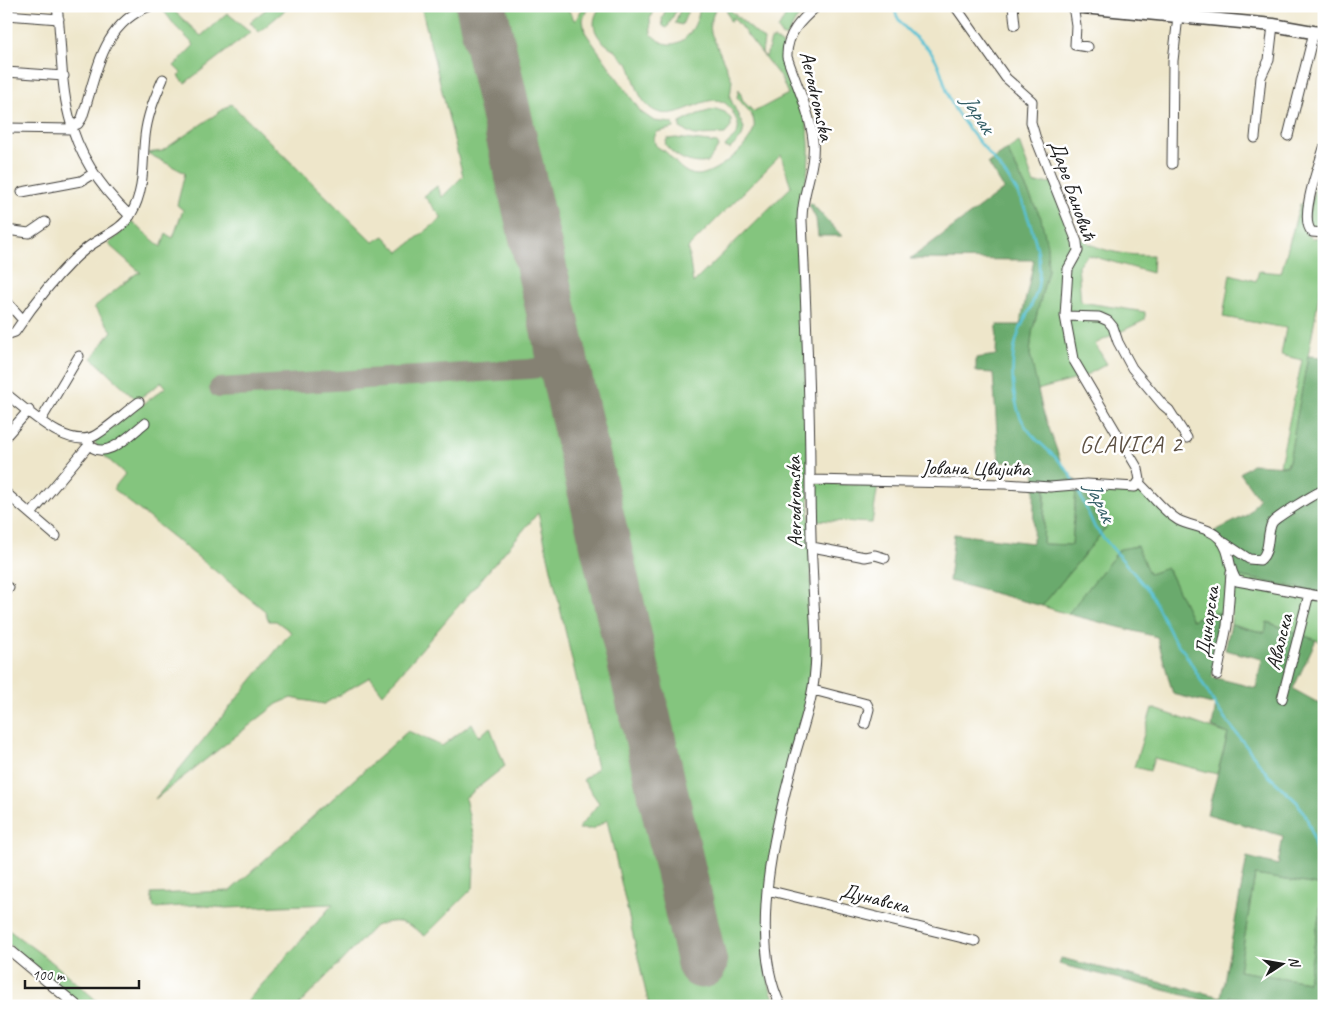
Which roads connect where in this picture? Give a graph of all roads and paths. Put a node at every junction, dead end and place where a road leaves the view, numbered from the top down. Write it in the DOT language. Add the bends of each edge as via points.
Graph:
graph roads {
  1 [pos="57,6"];
  2 [pos="150,6"];
  3 [pos="817,6"];
  4 [pos="955,6"];
  5 [pos="1013,6"];
  6 [pos="1072,6"];
  7 [pos="6,15"];
  8 [pos="1178,16"];
  9 [pos="59,19"];
  10 [pos="1015,25"];
  11 [pos="1273,25"];
  12 [pos="1319,33"];
  13 [pos="1088,47"];
  14 [pos="6,72"];
  15 [pos="64,76"];
  16 [pos="163,79"];
  17 [pos="6,128"];
  18 [pos="73,128"];
  19 [pos="1288,136"];
  20 [pos="1255,138"];
  21 [pos="1324,148"];
  22 [pos="1172,164"];
  23 [pos="94,173"];
  24 [pos="22,192"];
  25 [pos="130,216"];
  26 [pos="45,222"];
  27 [pos="6,230"];
  28 [pos="1324,234"];
  29 [pos="6,302"];
  30 [pos="1066,316"];
  31 [pos="23,320"];
  32 [pos="6,335"];
  33 [pos="79,356"];
  34 [pos="6,394"];
  35 [pos="139,402"];
  36 [pos="29,410"];
  37 [pos="41,420"];
  38 [pos="145,422"];
  39 [pos="6,436"];
  40 [pos="1187,438"];
  41 [pos="87,442"];
  42 [pos="810,480"];
  43 [pos="1139,483"];
  44 [pos="1324,490"];
  45 [pos="6,493"];
  46 [pos="31,514"];
  47 [pos="56,536"];
  48 [pos="1220,540"];
  49 [pos="812,547"];
  50 [pos="885,558"];
  51 [pos="1231,573"];
  52 [pos="1309,594"];
  53 [pos="1324,597"];
  54 [pos="1217,675"];
  55 [pos="812,690"];
  56 [pos="1282,699"];
  57 [pos="865,724"];
  58 [pos="767,890"];
  59 [pos="974,941"];
  60 [pos="6,947"];
  61 [pos="77,1006"];
  62 [pos="781,1006"];
  1 -- 9 [label="street"];
  2 -- 18 [label="street" via="127,18 112,33 82,118"];
  3 -- 42 [label="street, Aerodromska" via="798,25 789,38 787,48 813,140 813,158 802,218"];
  4 -- 30 [label="street, Даре Бановић" via="1006,78 1032,101 1031,122 1036,139 1077,242 1078,251 1068,269"];
  5 -- 10 [label="street"];
  6 -- 8 [label="main road"];
  6 -- 13 [label="street" via="1075,45"];
  7 -- 9 [label="street"];
  8 -- 11 [label="main road"];
  8 -- 22 [label="street" via="1173,61"];
  9 -- 15 [label="street"];
  11 -- 12 [label="main road"];
  11 -- 20 [label="street" via="1269,60 1261,77"];
  12 -- 19 [label="street"];
  14 -- 15 [label="street"];
  15 -- 18 [label="street"];
  16 -- 25 [label="street" via="150,110 143,181"];
  17 -- 18 [label="street"];
  18 -- 23 [label="street"];
  21 -- 28 [label="street" via="1308,203 1307,224 1312,232"];
  23 -- 24 [label="street" via="81,181"];
  23 -- 25 [label="street"];
  25 -- 31 [label="street" via="122,226 79,255"];
  26 -- 27 [label="street" via="29,233"];
  29 -- 31 [label="street"];
  30 -- 40 [label="street" via="1100,317 1114,327 1132,368 1170,410"];
  30 -- 43 [label="street, Даре Бановић" via="1072,359 1138,469"];
  31 -- 32 [label="street" via="15,332"];
  33 -- 37 [label="street"];
  34 -- 36 [label="street"];
  35 -- 41 [label="street"];
  36 -- 37 [label="street"];
  36 -- 39 [label="street"];
  37 -- 41 [label="street" via="62,434"];
  38 -- 41 [label="street" via="111,449 96,450"];
  41 -- 46 [label="street"];
  42 -- 43 [label="street, Јована Цвијића" via="1050,488 1087,484 1132,488"];
  42 -- 49 [label="street, Aerodromska"];
  43 -- 48 [label="street" via="1171,515 1209,531"];
  44 -- 48 [label="street" via="1276,518 1269,532 1266,552 1260,560 1249,559"];
  45 -- 46 [label="street"];
  46 -- 47 [label="street"];
  48 -- 51 [label="street" via="1228,551"];
  49 -- 50 [label="street" via="864,558 876,555"];
  49 -- 55 [label="street, Aerodromska" via="816,644"];
  51 -- 52 [label="street" via="1237,581"];
  51 -- 54 [label="street, Динарска" via="1227,626"];
  52 -- 53 [label="street"];
  52 -- 56 [label="street, Авалска"];
  55 -- 57 [label="street" via="867,704"];
  55 -- 58 [label="street, Aerodromska" via="789,778"];
  58 -- 59 [label="street, Дунавска"];
  58 -- 62 [label="street, Aerodromska" via="767,955 772,983"];
  60 -- 61 [label="street"];
}
